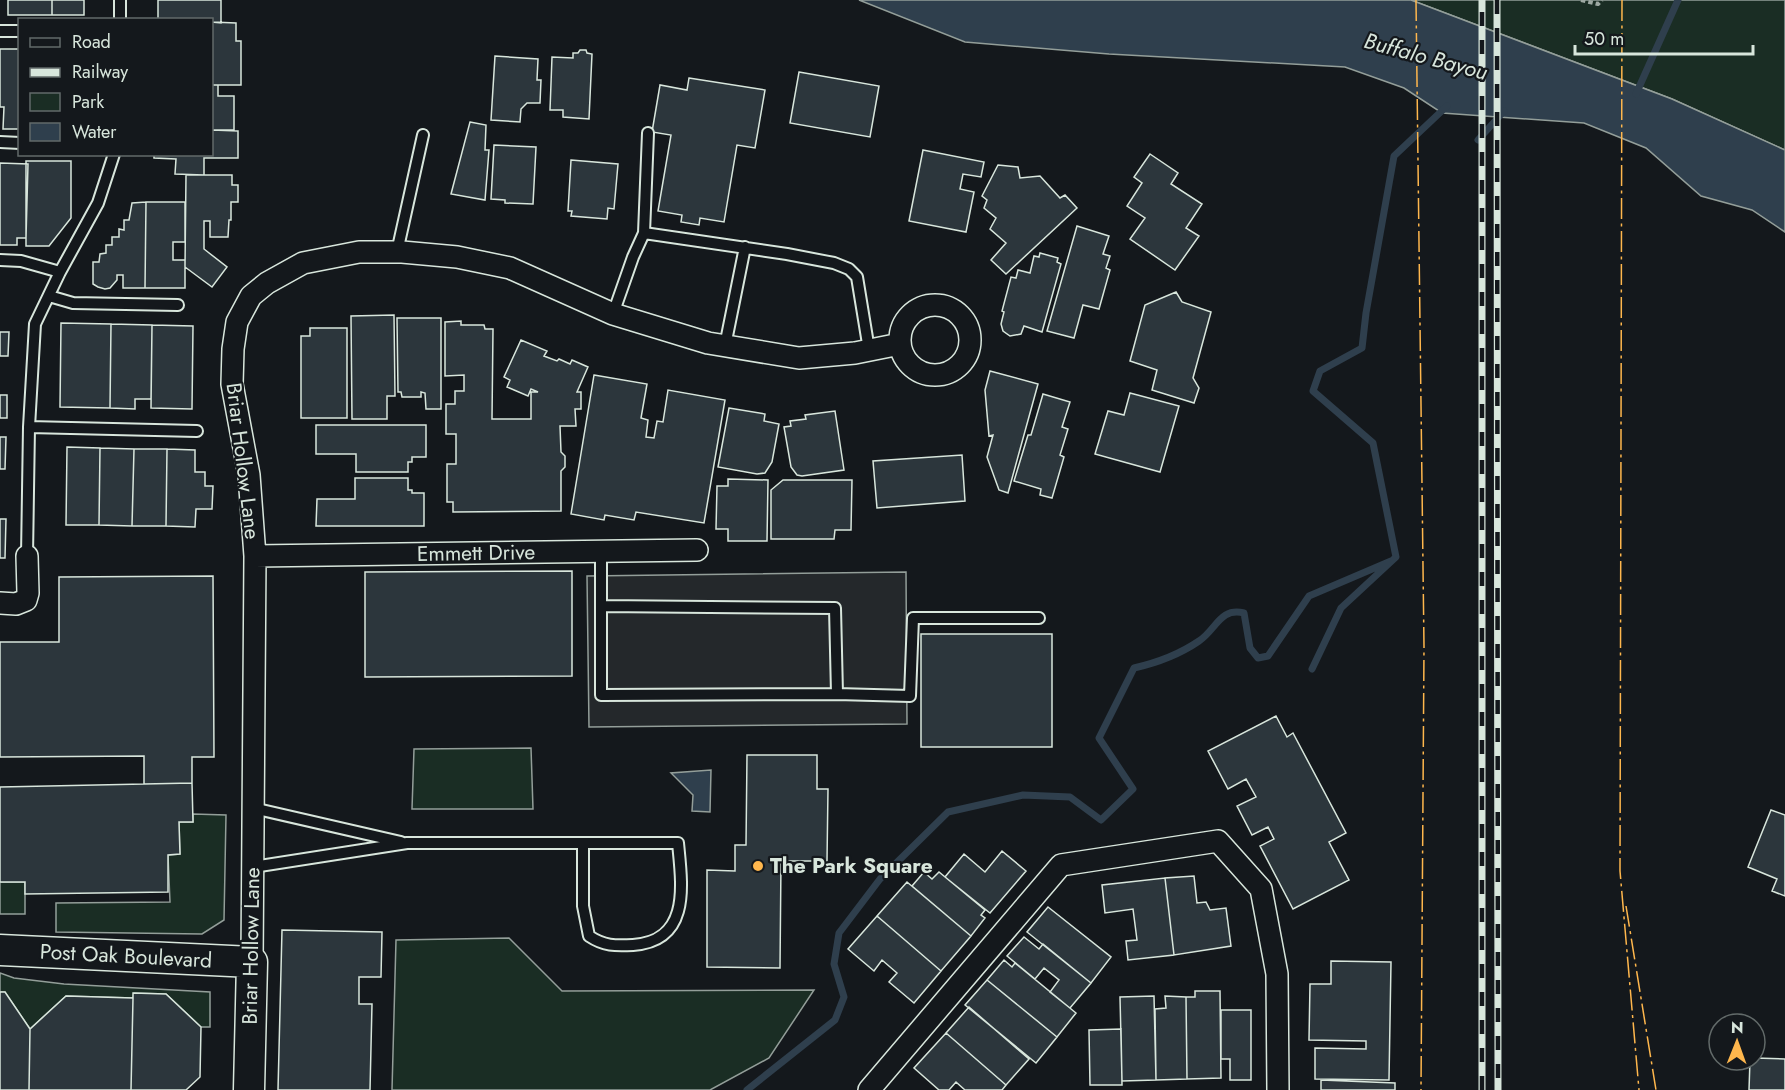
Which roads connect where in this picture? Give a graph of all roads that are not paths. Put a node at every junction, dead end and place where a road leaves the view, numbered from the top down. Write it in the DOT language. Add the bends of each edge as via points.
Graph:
graph roads {
  1 [pos="120,0"];
  2 [pos="120,18"];
  3 [pos="0,31"];
  4 [pos="18,31"];
  5 [pos="648,133"];
  6 [pos="423,135"];
  7 [pos="0,142"];
  8 [pos="18,143"];
  9 [pos="113,156"];
  10 [pos="644,233"];
  11 [pos="745,248"];
  12 [pos="397,252"];
  13 [pos="0,260"];
  14 [pos="60,272"];
  15 [pos="49,296"];
  16 [pos="177,305"];
  17 [pos="613,314"];
  18 [pos="900,344"];
  19 [pos="725,346"];
  20 [pos="869,350"];
  21 [pos="29,427"];
  22 [pos="197,431"];
  23 [pos="697,549"];
  24 [pos="601,551"];
  25 [pos="27,556"];
  26 [pos="255,556"];
  27 [pos="0,603"];
  28 [pos="601,606"];
  29 [pos="1039,618"];
  30 [pos="837,694"];
  31 [pos="253,808"];
  32 [pos="407,843"];
  33 [pos="584,843"];
  34 [pos="253,867"];
  35 [pos="0,950"];
  36 [pos="252,962"];
  37 [pos="249,1090"];
  38 [pos="869,1090"];
  39 [pos="1278,1090"];
  1 -- 2 [label="lane"];
  3 -- 4 [label="lane"];
  5 -- 10 [label="lane"];
  6 -- 12 [label="lane"];
  7 -- 8 [label="lane"];
  9 -- 14 [label="lane" via="98,203"];
  10 -- 11 [label="lane"];
  10 -- 17 [label="lane"];
  11 -- 19 [label="lane"];
  11 -- 20 [label="lane" via="811,258 849,269 857,277"];
  12 -- 17 [label="street, Briar Hollow Lane" via="457,257 510,268"];
  12 -- 26 [label="street, Briar Hollow Lane" via="359,252 303,263 251,296 237,322 232,384 249,476"];
  13 -- 14 [label="lane" via="21,261"];
  14 -- 15 [label="lane"];
  15 -- 16 [label="lane" via="73,303"];
  15 -- 21 [label="lane" via="35,324"];
  17 -- 19 [label="street, Briar Hollow Lane"];
  18 -- 20 [label="street, Briar Hollow Lane"];
  19 -- 20 [label="street, Briar Hollow Lane" via="799,358"];
  21 -- 22 [label="lane"];
  21 -- 25 [label="lane"];
  23 -- 24 [label="street, Emmett Drive"];
  24 -- 26 [label="street, Emmett Drive"];
  24 -- 28 [label="lane"];
  25 -- 27 [label="street" via="26,600"];
  26 -- 31 [label="street, Briar Hollow Lane"];
  28 -- 30 [label="lane" via="835,608"];
  28 -- 30 [label="lane" via="601,694"];
  29 -- 30 [label="lane" via="913,618 910,696"];
  31 -- 32 [label="lane"];
  31 -- 34 [label="street, Briar Hollow Lane"];
  32 -- 33 [label="lane"];
  32 -- 34 [label="lane"];
  33 -- 33 [label="lane" via="678,843 682,899 665,934 646,944 610,947 589,936 583,906"];
  34 -- 36 [label="street, Briar Hollow Lane"];
  35 -- 36 [label="street, Post Oak Boulevard"];
  36 -- 37 [label="street, Briar Hollow Lane"];
  38 -- 39 [label="street" via="1061,865 1218,841 1261,889 1277,974"];
}
